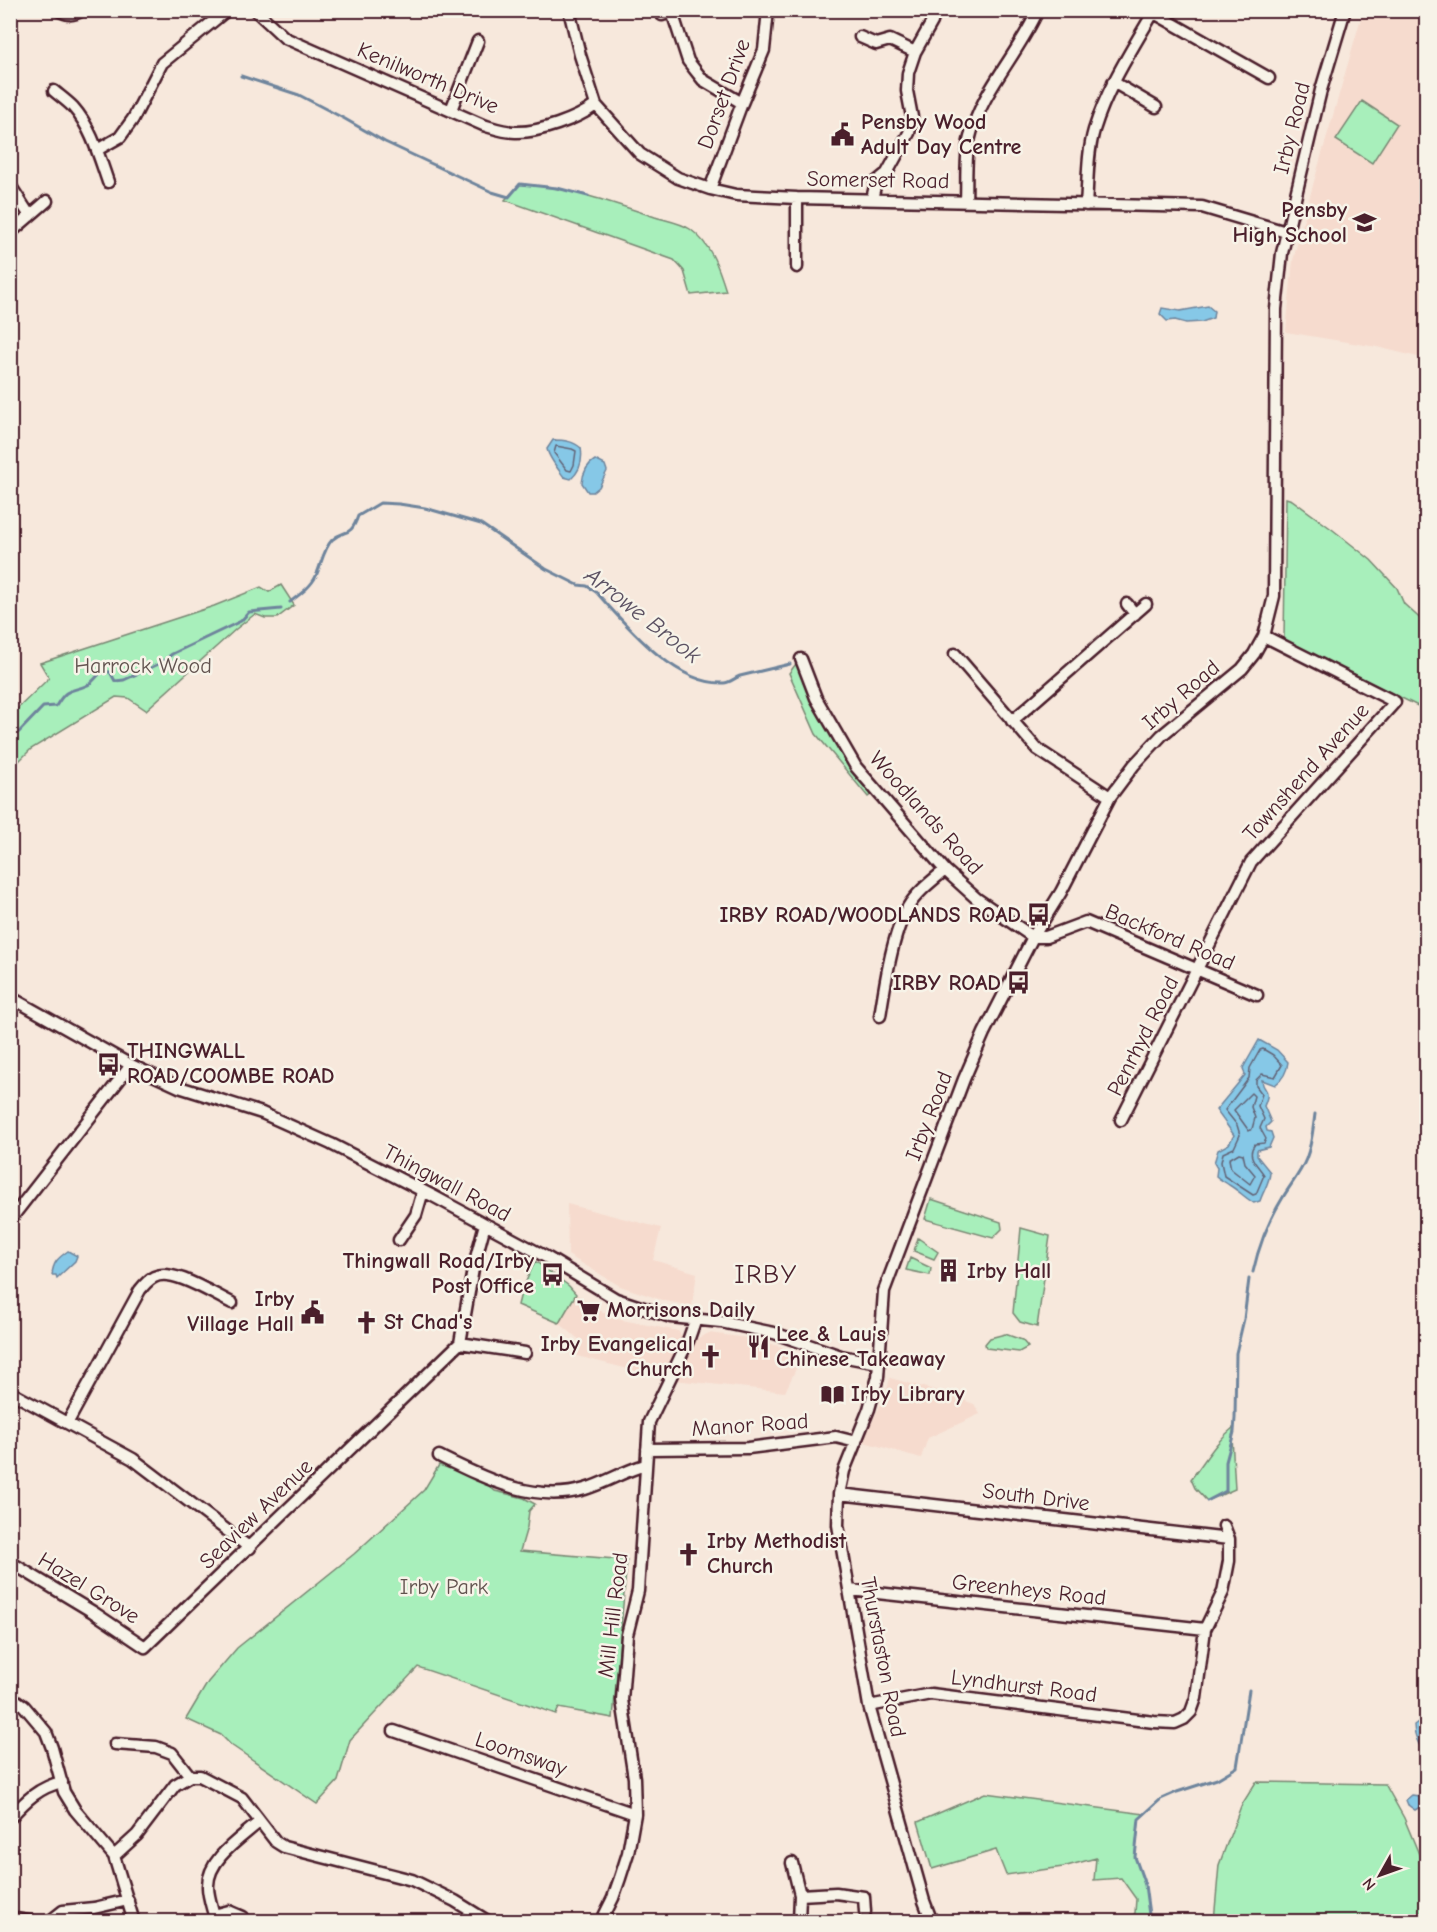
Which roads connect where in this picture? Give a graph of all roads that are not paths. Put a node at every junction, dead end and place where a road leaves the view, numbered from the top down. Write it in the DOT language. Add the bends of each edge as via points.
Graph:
graph roads {
  1 [pos="58,10"];
  2 [pos="82,10"];
  3 [pos="255,10"];
  4 [pos="569,10"];
  5 [pos="768,10"];
  6 [pos="935,10"];
  7 [pos="1038,10"];
  8 [pos="1345,10"];
  9 [pos="218,12"];
  10 [pos="1151,12"];
  11 [pos="662,15"];
  12 [pos="860,37"];
  13 [pos="478,41"];
  14 [pos="915,52"];
  15 [pos="1269,78"];
  16 [pos="1113,82"];
  17 [pos="54,92"];
  18 [pos="742,103"];
  19 [pos="596,105"];
  20 [pos="1156,107"];
  21 [pos="451,110"];
  22 [pos="97,150"];
  23 [pos="108,182"];
  24 [pos="10,185"];
  25 [pos="710,189"];
  26 [pos="797,198"];
  27 [pos="872,199"];
  28 [pos="47,201"];
  29 [pos="966,201"];
  30 [pos="1086,205"];
  31 [pos="30,216"];
  32 [pos="10,232"];
  33 [pos="1286,232"];
  34 [pos="797,267"];
  35 [pos="1127,604"];
  36 [pos="1146,604"];
  37 [pos="1135,614"];
  38 [pos="1264,636"];
  39 [pos="955,654"];
  40 [pos="801,659"];
  41 [pos="1012,721"];
  42 [pos="1110,797"];
  43 [pos="945,870"];
  44 [pos="1034,937"];
  45 [pos="1199,969"];
  46 [pos="1257,995"];
  47 [pos="10,997"];
  48 [pos="880,1017"];
  49 [pos="131,1065"];
  50 [pos="1121,1120"];
  51 [pos="423,1191"];
  52 [pos="10,1220"];
  53 [pos="485,1224"];
  54 [pos="399,1240"];
  55 [pos="232,1303"];
  56 [pos="696,1318"];
  57 [pos="460,1343"];
  58 [pos="525,1353"];
  59 [pos="878,1363"];
  60 [pos="10,1392"];
  61 [pos="68,1422"];
  62 [pos="856,1442"];
  63 [pos="647,1449"];
  64 [pos="439,1456"];
  65 [pos="645,1465"];
  66 [pos="839,1494"];
  67 [pos="1224,1526"];
  68 [pos="1229,1539"];
  69 [pos="250,1548"];
  70 [pos="10,1562"];
  71 [pos="850,1590"];
  72 [pos="1205,1629"];
  73 [pos="146,1647"];
  74 [pos="10,1696"];
  75 [pos="869,1706"];
  76 [pos="394,1731"];
  77 [pos="115,1744"];
  78 [pos="190,1776"];
  79 [pos="62,1782"];
  80 [pos="635,1814"];
  81 [pos="10,1818"];
  82 [pos="259,1822"];
  83 [pos="114,1856"];
  84 [pos="792,1863"];
  85 [pos="800,1895"];
  86 [pos="128,1900"];
  87 [pos="865,1912"];
  88 [pos="243,1917"];
  89 [pos="10,1918"];
  90 [pos="212,1918"];
  91 [pos="485,1920"];
  92 [pos="33,1922"];
  93 [pos="49,1922"];
  94 [pos="134,1922"];
  95 [pos="601,1922"];
  96 [pos="798,1922"];
  97 [pos="932,1922"];
  1 -- 2 [label="street" via="74,15"];
  3 -- 21 [label="street, Kenilworth Drive" via="285,38"];
  4 -- 19 [label="street, Somerset Road"];
  5 -- 18 [label="street, Dorset Drive" via="764,50"];
  6 -- 14 [label="street"];
  7 -- 29 [label="street" via="978,116 969,141"];
  8 -- 33 [label="street, Irby Road"];
  9 -- 22 [label="street" via="162,63 134,119 120,137"];
  10 -- 15 [label="street"];
  10 -- 16 [label="street"];
  11 -- 18 [label="street" via="672,12 688,61 703,80"];
  12 -- 14 [label="street" via="876,44 890,40"];
  13 -- 21 [label="street"];
  14 -- 27 [label="street" via="908,73 912,117 909,133 886,173 876,182"];
  16 -- 20 [label="street"];
  16 -- 30 [label="street" via="1089,152"];
  17 -- 22 [label="street" via="73,107"];
  18 -- 25 [label="street, Dorset Drive"];
  19 -- 21 [label="street, Kenilworth Drive" via="562,122 517,132 483,125"];
  19 -- 25 [label="street, Somerset Road" via="640,154 678,178"];
  22 -- 23 [label="street"];
  24 -- 31 [label="street"];
  25 -- 26 [label="street, Somerset Road" via="736,195"];
  26 -- 27 [label="street, Somerset Road"];
  26 -- 34 [label="street"];
  27 -- 29 [label="street, Somerset Road"];
  28 -- 31 [label="street"];
  29 -- 30 [label="street, Somerset Road"];
  30 -- 33 [label="street, Somerset Road" via="1202,207"];
  31 -- 32 [label="street"];
  33 -- 38 [label="street, Irby Road" via="1276,309 1274,596"];
  35 -- 37 [label="street"];
  36 -- 37 [label="street"];
  37 -- 41 [label="street"];
  38 -- 42 [label="street, Irby Road" via="1242,669 1162,735"];
  38 -- 45 [label="street, Townshend Avenue" via="1395,702 1251,862"];
  39 -- 41 [label="street"];
  40 -- 43 [label="street, Woodlands Road" via="816,698 856,767"];
  41 -- 42 [label="street" via="1037,749"];
  42 -- 44 [label="street, Irby Road"];
  43 -- 44 [label="street, Woodlands Road" via="977,899"];
  43 -- 48 [label="street" via="908,906 888,969"];
  44 -- 45 [label="street, Backford Road" via="1046,938 1086,922"];
  44 -- 59 [label="street, Irby Road" via="984,1033 901,1242 884,1291"];
  45 -- 46 [label="street, Backford Road"];
  45 -- 50 [label="street, Penrhyd Road"];
  47 -- 49 [label="street, Thingwall Road"];
  49 -- 51 [label="street, Thingwall Road" via="179,1087 262,1113"];
  49 -- 52 [label="street"];
  51 -- 53 [label="street, Thingwall Road"];
  51 -- 54 [label="street" via="416,1215"];
  53 -- 56 [label="street, Thingwall Road" via="616,1299 671,1317"];
  53 -- 57 [label="street"];
  55 -- 61 [label="street" via="176,1276 153,1277 140,1290"];
  56 -- 59 [label="street, Thingwall Road" via="774,1333 841,1356"];
  56 -- 63 [label="street, Mill Hill Road" via="649,1422"];
  57 -- 58 [label="street"];
  57 -- 69 [label="street, Seaview Avenue"];
  59 -- 62 [label="street, Thurstaston Road" via="878,1377"];
  60 -- 61 [label="street"];
  61 -- 69 [label="street" via="133,1459"];
  62 -- 63 [label="street, Manor Road" via="836,1437 748,1448"];
  62 -- 66 [label="street, Thurstaston Road"];
  63 -- 65 [label="street, Mill Hill Road"];
  64 -- 65 [label="street" via="523,1491 559,1494 585,1489"];
  65 -- 80 [label="street, Mill Hill Road" via="638,1591 627,1635 622,1700 634,1778"];
  66 -- 68 [label="street, South Drive"];
  66 -- 71 [label="street, Thurstaston Road" via="838,1525"];
  67 -- 68 [label="street"];
  68 -- 72 [label="street" via="1230,1561 1223,1592"];
  69 -- 73 [label="street, Seaview Avenue"];
  70 -- 73 [label="street, Hazel Grove"];
  71 -- 72 [label="street, Greenheys Road"];
  71 -- 75 [label="street, Thurstaston Road"];
  72 -- 75 [label="street, Lyndhurst Road" via="1196,1698 1191,1712 1175,1723 931,1694"];
  74 -- 79 [label="street" via="46,1732"];
  75 -- 97 [label="street, Thurstaston Road"];
  76 -- 80 [label="street, Loomsway"];
  77 -- 78 [label="street" via="156,1747 172,1753"];
  78 -- 82 [label="street" via="200,1776 242,1798"];
  78 -- 83 [label="street" via="175,1785 137,1835"];
  79 -- 81 [label="street" via="34,1794"];
  79 -- 83 [label="street" via="75,1810"];
  80 -- 95 [label="street, Mill Hill Road" via="620,1878"];
  82 -- 90 [label="street" via="213,1867 208,1887"];
  82 -- 91 [label="street" via="285,1847 412,1880"];
  83 -- 86 [label="street"];
  84 -- 85 [label="street"];
  85 -- 87 [label="street" via="836,1893 864,1897"];
  85 -- 96 [label="street"];
  86 -- 93 [label="street" via="63,1911"];
  86 -- 94 [label="street"];
  88 -- 90 [label="street" via="229,1911"];
  89 -- 92 [label="street"];
}
